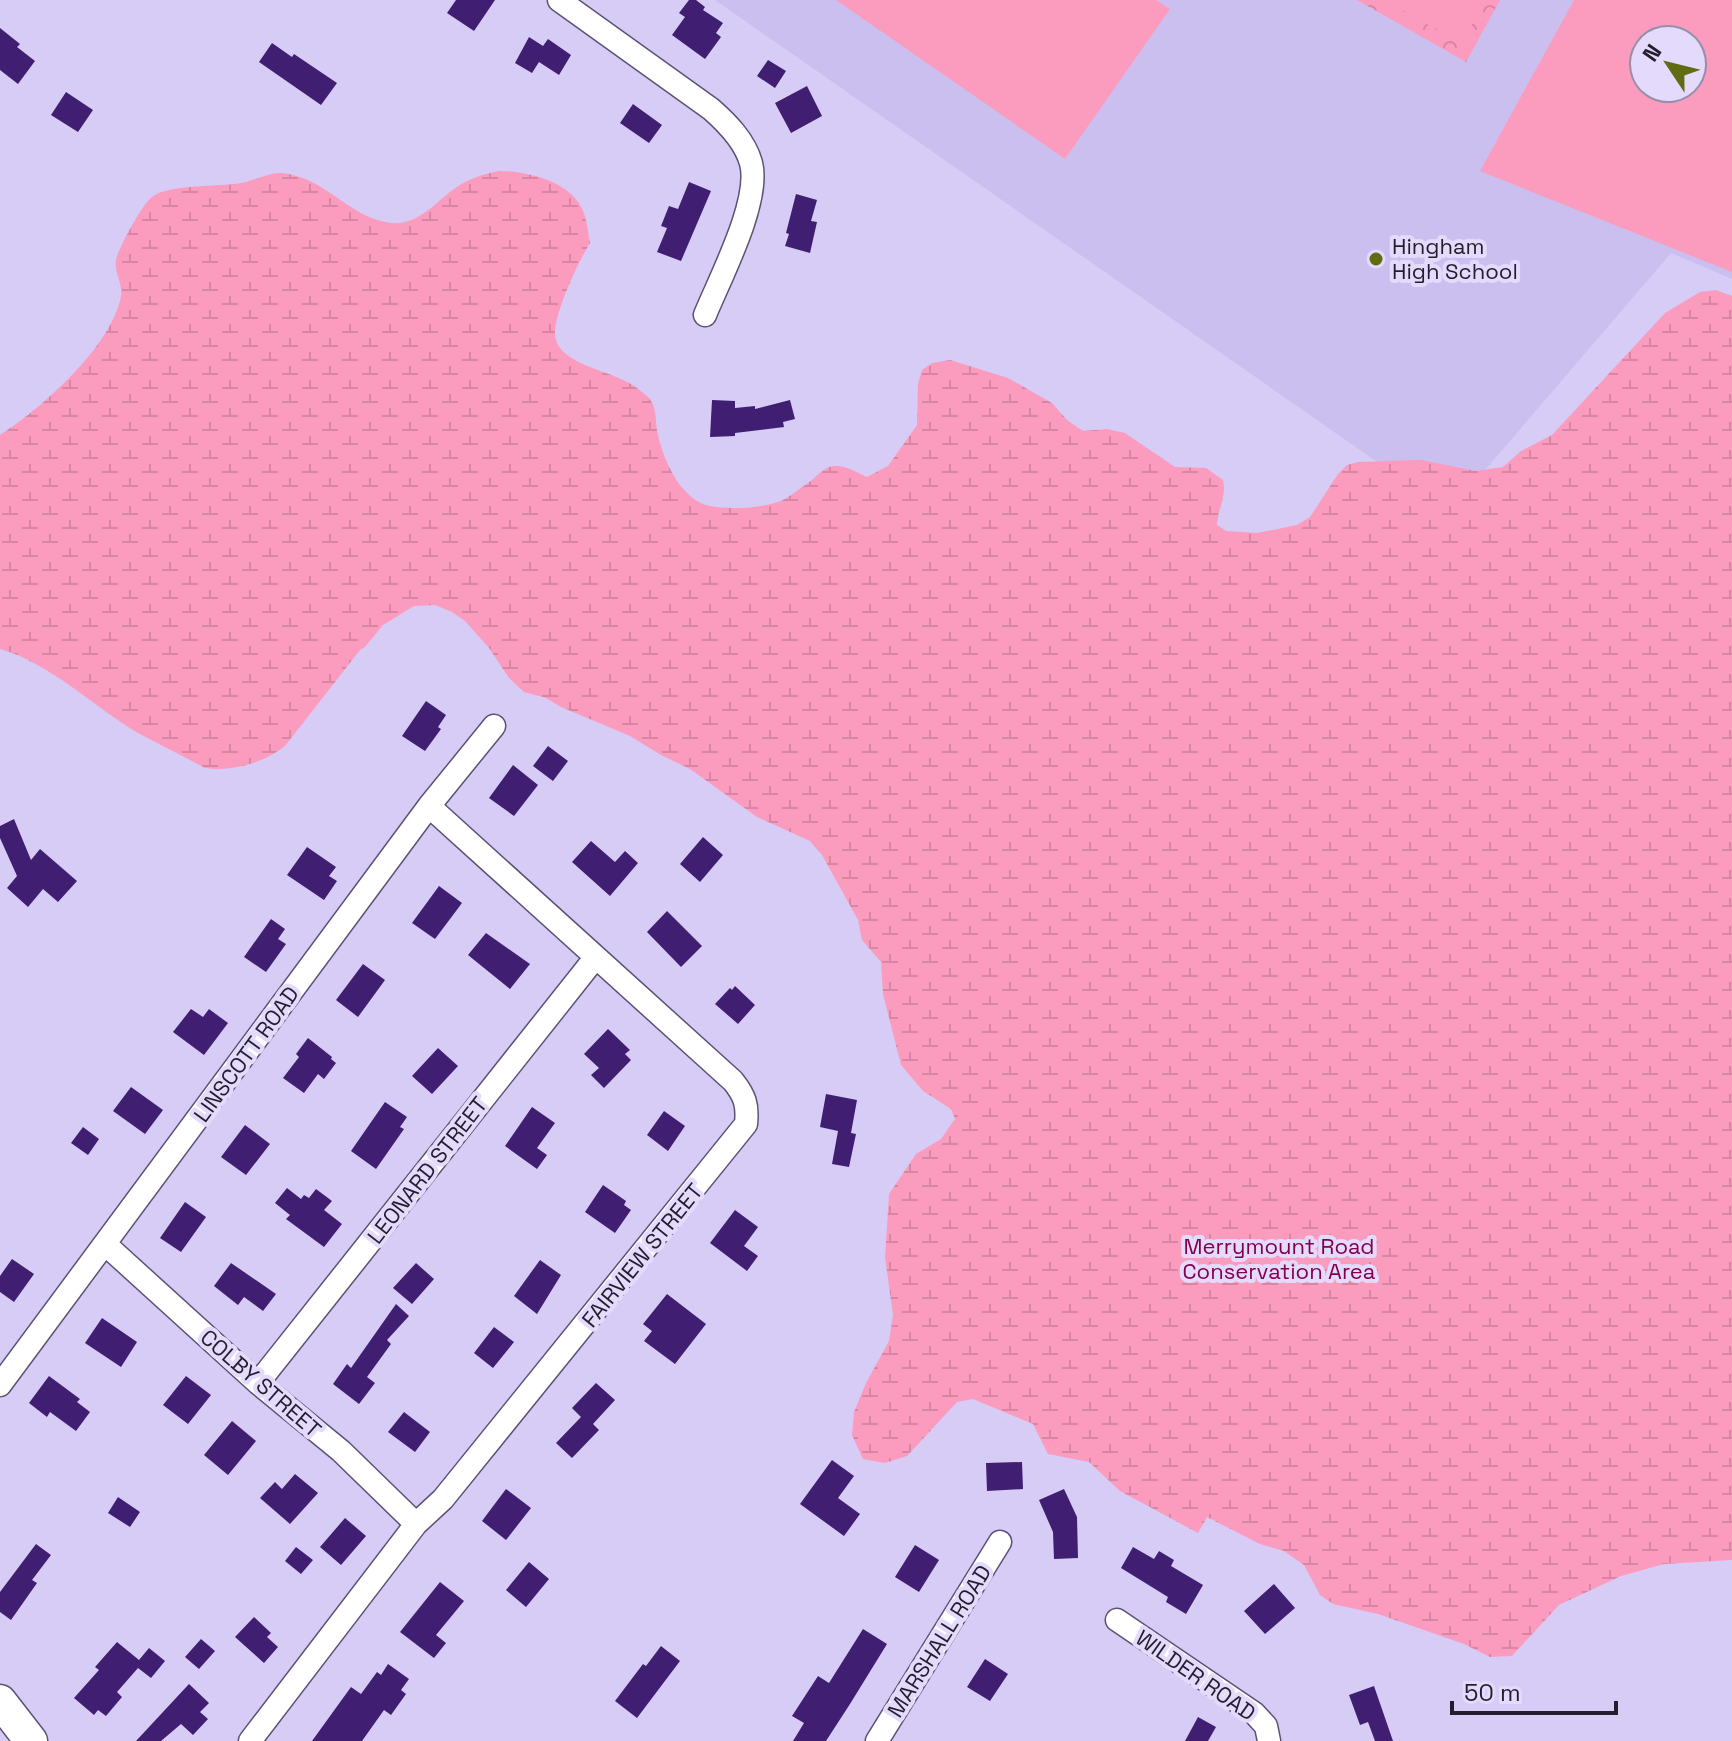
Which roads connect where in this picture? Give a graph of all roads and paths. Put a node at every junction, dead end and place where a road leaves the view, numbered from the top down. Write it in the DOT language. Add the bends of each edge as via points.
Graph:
graph roads {
  1 [pos="559,0"];
  2 [pos="705,315"];
  3 [pos="494,726"];
  4 [pos="429,806"];
  5 [pos="595,958"];
  6 [pos="105,1244"];
  7 [pos="258,1383"];
  8 [pos="0,1385"];
  9 [pos="416,1524"];
  10 [pos="1000,1542"];
  11 [pos="1117,1620"];
  12 [pos="0,1701"];
  13 [pos="1269,1737"];
  14 [pos="31,1741"];
  15 [pos="250,1741"];
  16 [pos="877,1741"];
  1 -- 2 [label="street" via="711,109 751,159 750,199"];
  3 -- 4 [label="street, LINSCOTT ROAD"];
  4 -- 5 [label="street, FAIRVIEW STREET"];
  4 -- 6 [label="street, LINSCOTT ROAD"];
  5 -- 7 [label="street, LEONARD STREET"];
  5 -- 9 [label="street, FAIRVIEW STREET" via="733,1081 748,1107 746,1124 443,1499"];
  6 -- 7 [label="street, COLBY STREET"];
  6 -- 8 [label="street, LINSCOTT ROAD"];
  7 -- 9 [label="street, COLBY STREET" via="341,1451"];
  9 -- 15 [label="street, FAIRVIEW STREET"];
  10 -- 16 [label="street, MARSHALL ROAD"];
  11 -- 13 [label="street, WILDER ROAD" via="1246,1707"];
  12 -- 14 [label="main road"];
}
